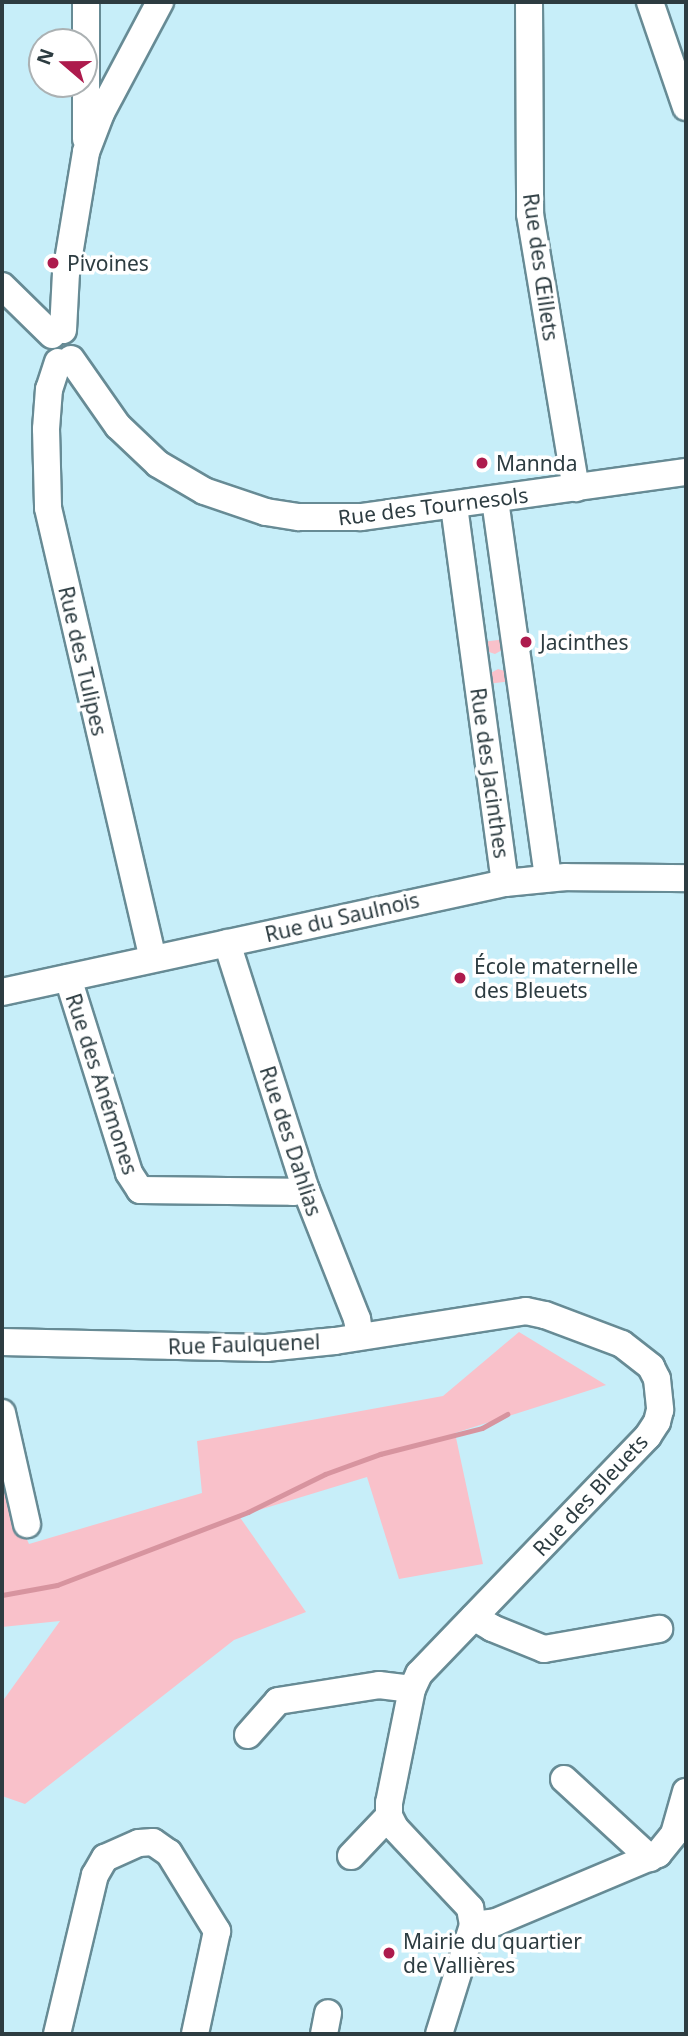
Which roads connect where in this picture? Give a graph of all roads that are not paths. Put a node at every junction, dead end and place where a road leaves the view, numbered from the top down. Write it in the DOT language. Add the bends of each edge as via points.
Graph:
graph roads {
  1 [pos="86,2"];
  2 [pos="160,2"];
  3 [pos="529,2"];
  4 [pos="650,2"];
  5 [pos="686,107"];
  6 [pos="86,152"];
  7 [pos="2,286"];
  8 [pos="58,332"];
  9 [pos="64,361"];
  10 [pos="686,472"];
  11 [pos="576,488"];
  12 [pos="495,500"];
  13 [pos="454,506"];
  14 [pos="517,658"];
  15 [pos="475,664"];
  16 [pos="548,878"];
  17 [pos="686,878"];
  18 [pos="505,883"];
  19 [pos="227,943"];
  20 [pos="153,958"];
  21 [pos="68,978"];
  22 [pos="2,992"];
  23 [pos="306,1190"];
  24 [pos="526,1311"];
  25 [pos="360,1336"];
  26 [pos="2,1342"];
  27 [pos="2,1413"];
  28 [pos="27,1524"];
  29 [pos="474,1617"];
  30 [pos="659,1629"];
  31 [pos="412,1689"];
  32 [pos="248,1735"];
  33 [pos="564,1779"];
  34 [pos="686,1792"];
  35 [pos="389,1816"];
  36 [pos="351,1856"];
  37 [pos="650,1858"];
  38 [pos="474,1925"];
  39 [pos="57,2034"];
  40 [pos="195,2034"];
  41 [pos="439,2034"];
  1 -- 6 [label="street"];
  2 -- 6 [label="street" via="101,113"];
  3 -- 11 [label="street, Rue des Œillets" via="530,214"];
  4 -- 5 [label="street"];
  6 -- 8 [label="street"];
  7 -- 8 [label="street"];
  8 -- 9 [label="street" via="51,348"];
  9 -- 13 [label="street, Rue des Tournesols" via="118,426 158,464 229,501 266,512 336,519"];
  9 -- 20 [label="street, Rue des Tulipes" via="49,389 48,508"];
  10 -- 11 [label="street, Rue des Tournesols"];
  11 -- 12 [label="street, Rue des Tournesols"];
  12 -- 13 [label="street, Rue des Tournesols"];
  12 -- 14 [label="street, Rue des Jacinthes"];
  13 -- 15 [label="street, Rue des Jacinthes"];
  14 -- 15 [label="street, Rue des Jacinthes"];
  14 -- 16 [label="street, Rue des Jacinthes"];
  15 -- 18 [label="street, Rue des Jacinthes"];
  16 -- 17 [label="street, Rue du Saulnois"];
  16 -- 18 [label="street, Rue du Saulnois"];
  18 -- 19 [label="street, Rue du Saulnois"];
  19 -- 20 [label="street, Rue du Saulnois"];
  19 -- 23 [label="street, Rue des Dahlias"];
  20 -- 21 [label="street, Rue du Saulnois"];
  21 -- 22 [label="street, Rue du Saulnois"];
  21 -- 23 [label="street, Rue des Anémones" via="129,1173 140,1190"];
  23 -- 25 [label="street, Rue des Dahlias"];
  24 -- 25 [label="street, Rue Faulquenel"];
  24 -- 29 [label="street, Rue des Bleuets" via="609,1339 640,1356 657,1379 660,1410 648,1436"];
  25 -- 26 [label="street, Rue Faulquenel" via="266,1348"];
  27 -- 28 [label="street"];
  29 -- 30 [label="street" via="544,1649"];
  29 -- 31 [label="street, Rue des Bleuets" via="419,1675"];
  31 -- 32 [label="street" via="379,1685 278,1701"];
  31 -- 35 [label="street, Rue des Bleuets"];
  33 -- 37 [label="street"];
  34 -- 37 [label="street" via="674,1834 665,1848"];
  35 -- 36 [label="street"];
  35 -- 38 [label="street" via="470,1909"];
  37 -- 38 [label="street" via="496,1922"];
  38 -- 41 [label="street"];
  39 -- 40 [label="street" via="95,1875 105,1858 152,1842 169,1853 217,1931"];
}
